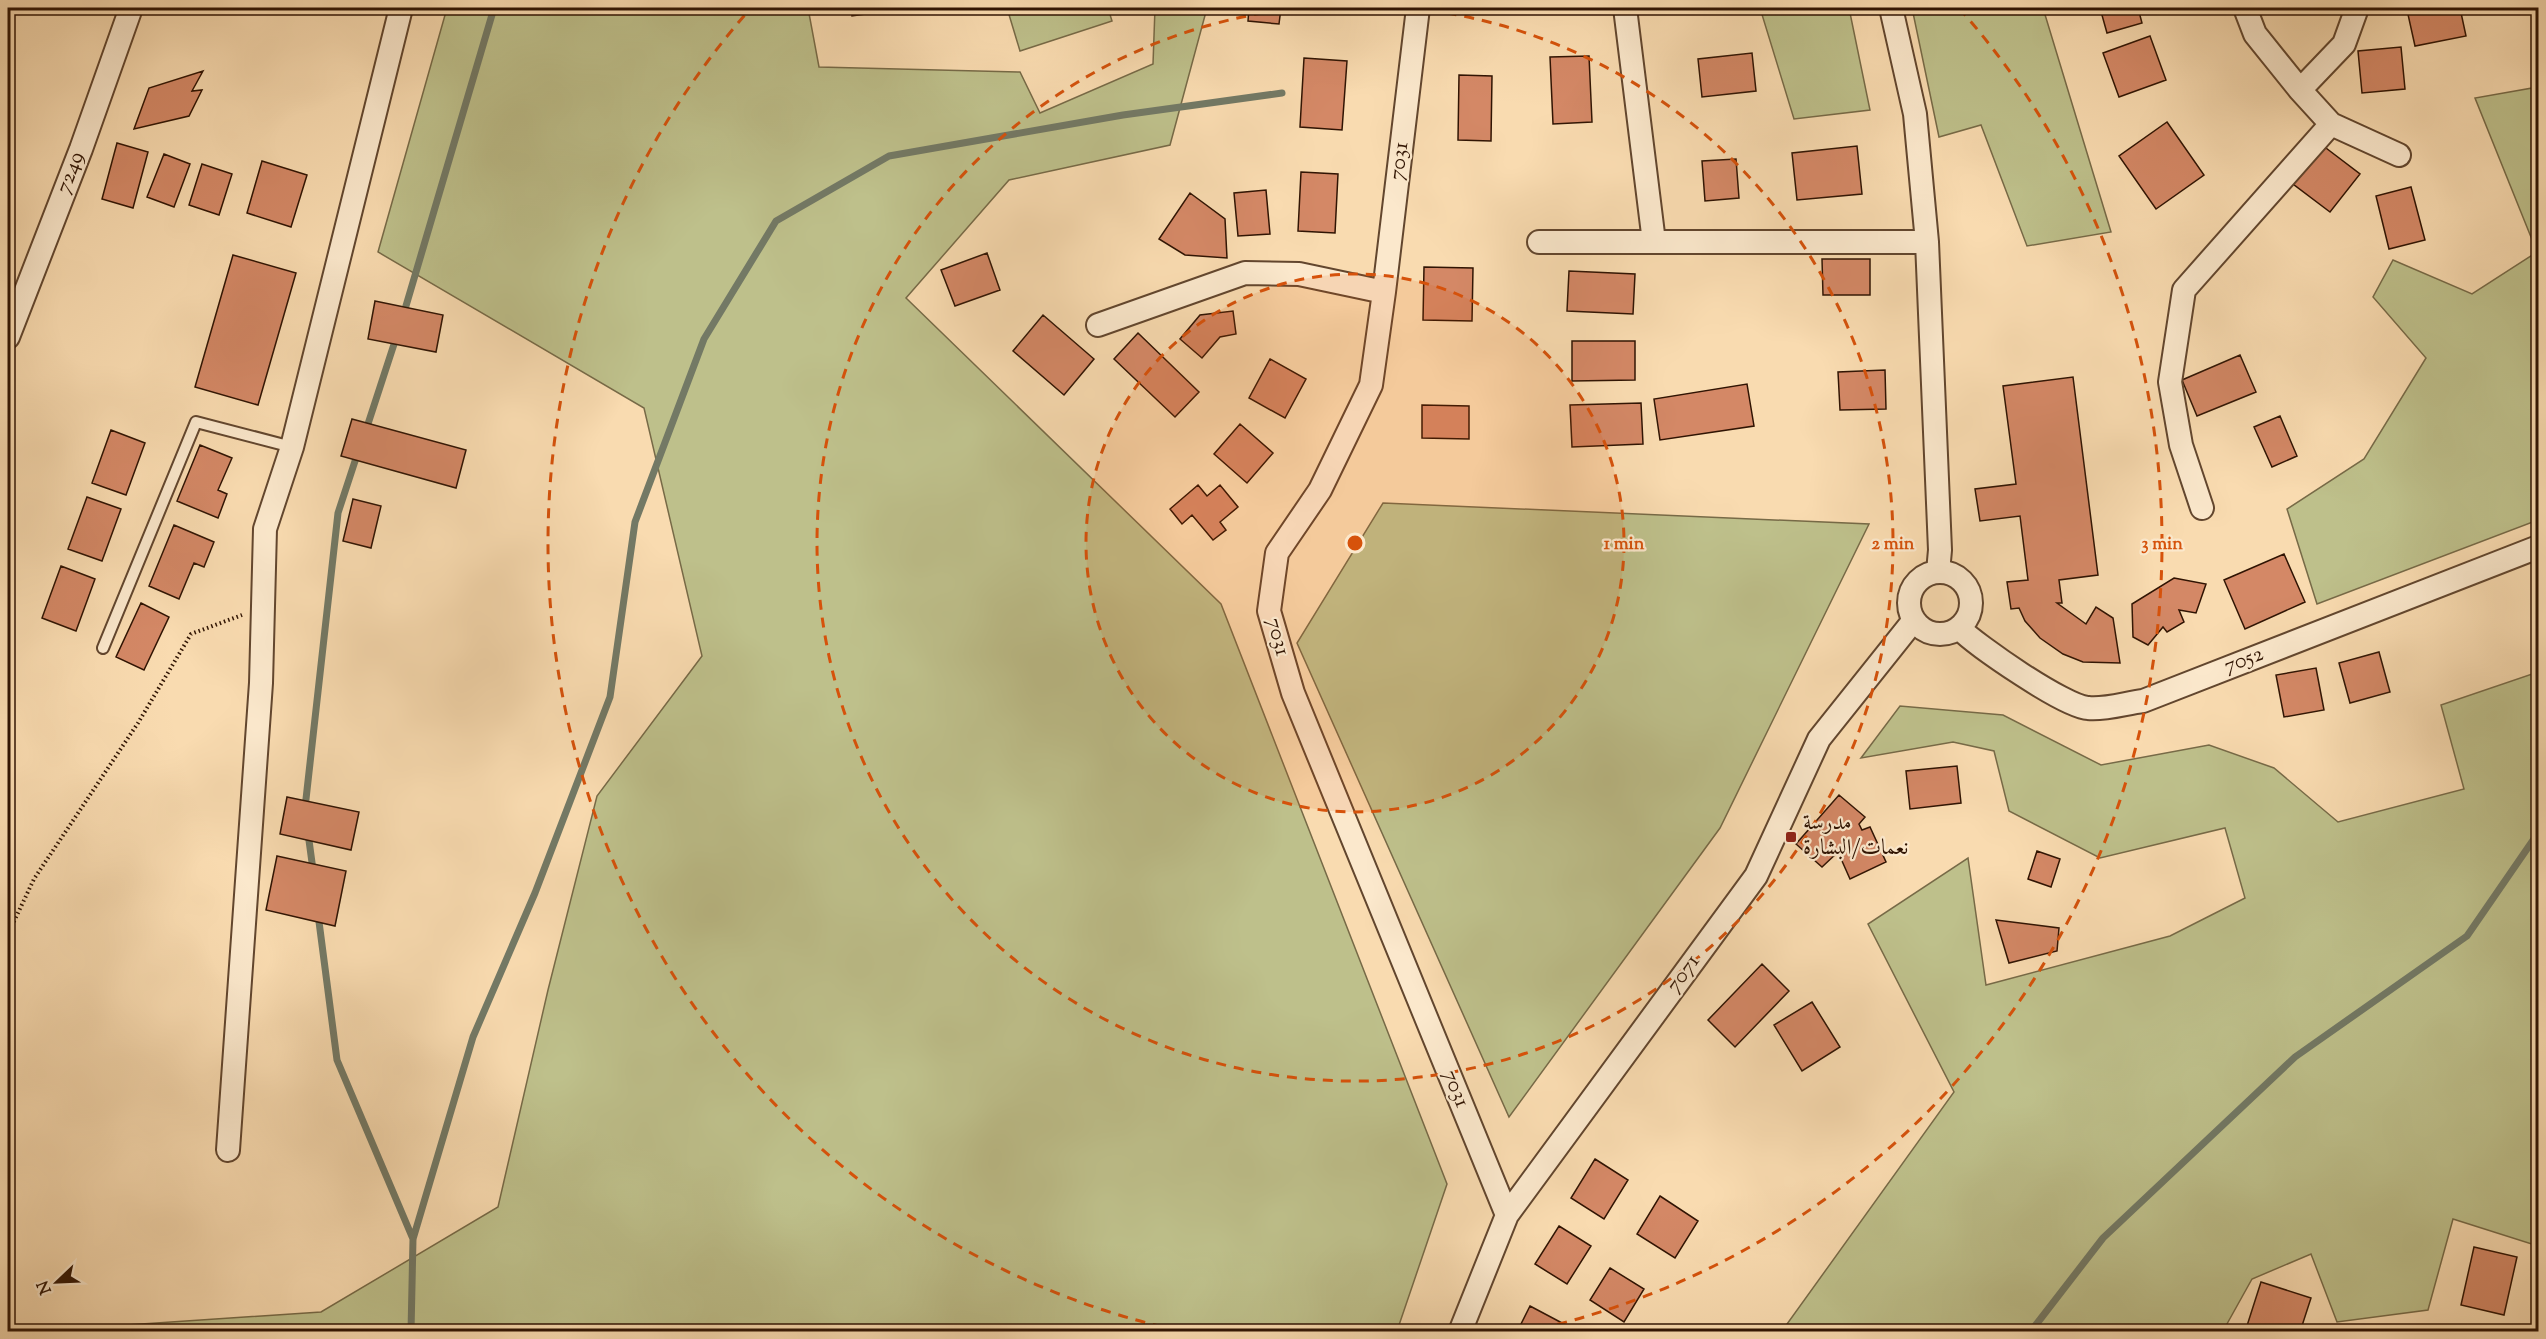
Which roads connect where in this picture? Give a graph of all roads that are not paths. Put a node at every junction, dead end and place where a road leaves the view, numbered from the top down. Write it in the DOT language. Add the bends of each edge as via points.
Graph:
graph roads {
  1 [pos="131,8"];
  2 [pos="401,8"];
  3 [pos="1418,8"];
  4 [pos="1625,8"];
  5 [pos="1891,8"];
  6 [pos="2245,8"];
  7 [pos="2357,8"];
  8 [pos="2300,90"];
  9 [pos="2331,124"];
  10 [pos="2399,155"];
  11 [pos="1539,242"];
  12 [pos="1654,242"];
  13 [pos="1927,242"];
  14 [pos="1384,292"];
  15 [pos="1098,326"];
  16 [pos="8,337"];
  17 [pos="292,447"];
  18 [pos="2202,508"];
  19 [pos="2538,547"];
  20 [pos="1938,572"];
  21 [pos="1914,620"];
  22 [pos="1959,628"];
  23 [pos="103,648"];
  24 [pos="228,1150"];
  25 [pos="1507,1215"];
  26 [pos="1460,1332"];
  1 -- 16 [label="street, 7249"];
  2 -- 17 [label="street"];
  3 -- 14 [label="street, 7031"];
  4 -- 12 [label="street"];
  5 -- 13 [label="street" via="1915,114"];
  6 -- 8 [label="street" via="2255,34"];
  7 -- 8 [label="street" via="2344,44"];
  8 -- 9 [label="street"];
  9 -- 10 [label="street"];
  9 -- 18 [label="street" via="2184,290 2170,382 2181,445"];
  11 -- 12 [label="street"];
  12 -- 13 [label="street"];
  13 -- 20 [label="street"];
  14 -- 15 [label="street" via="1299,274 1245,273"];
  14 -- 25 [label="street, 7031" via="1371,385 1320,490 1277,553 1269,611 1293,693"];
  17 -- 23 [label="lane" via="196,422"];
  17 -- 24 [label="street" via="265,529 261,683"];
  19 -- 22 [label="street, 7052" via="2143,700 2087,709 2050,691"];
  20 -- 21 [label="street" via="1927,574 1912,591 1909,600"];
  20 -- 22 [label="street" via="1957,577 1969,591 1971,610"];
  21 -- 22 [label="street" via="1934,634"];
  21 -- 25 [label="street, 7071" via="1819,740 1756,876"];
  25 -- 26 [label="street, 7071"];
}
